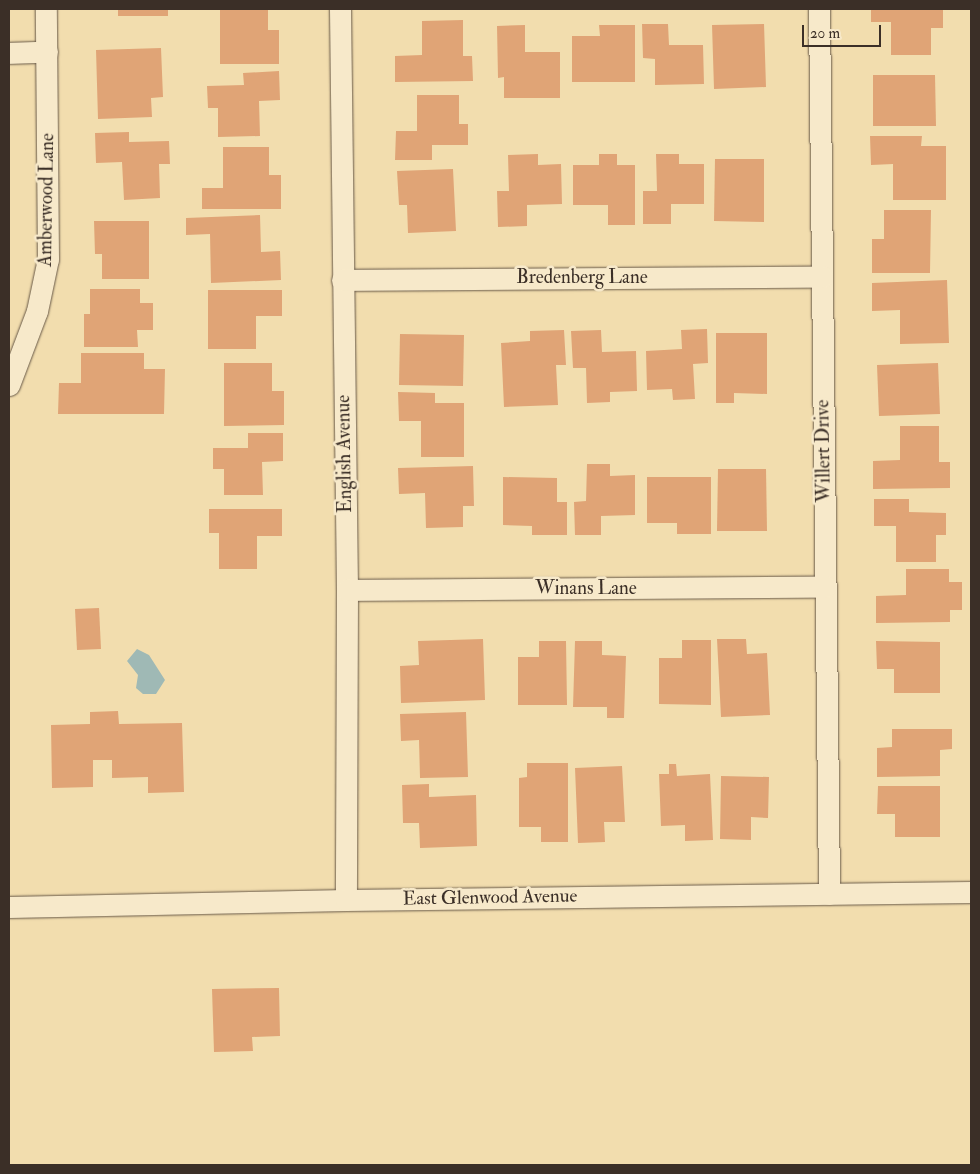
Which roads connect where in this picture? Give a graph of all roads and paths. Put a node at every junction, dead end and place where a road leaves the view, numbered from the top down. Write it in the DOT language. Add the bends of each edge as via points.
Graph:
graph roads {
  1 [pos="46,9"];
  2 [pos="340,9"];
  3 [pos="819,9"];
  4 [pos="47,52"];
  5 [pos="9,53"];
  6 [pos="822,277"];
  7 [pos="342,280"];
  8 [pos="9,385"];
  9 [pos="825,587"];
  10 [pos="347,590"];
  11 [pos="971,892"];
  12 [pos="829,894"];
  13 [pos="346,900"];
  14 [pos="9,907"];
  1 -- 4 [label="street, Amberwood Lane"];
  2 -- 7 [label="street, English Avenue"];
  3 -- 6 [label="street, Willert Drive"];
  4 -- 5 [label="street"];
  4 -- 8 [label="street, Amberwood Lane" via="48,259 37,311"];
  6 -- 7 [label="street, Bredenberg Lane"];
  6 -- 9 [label="street, Willert Drive"];
  7 -- 10 [label="street, English Avenue"];
  9 -- 10 [label="street, Winans Lane"];
  9 -- 12 [label="street, Willert Drive"];
  10 -- 13 [label="street, English Avenue"];
  11 -- 12 [label="street, East Glenwood Avenue"];
  12 -- 13 [label="street, East Glenwood Avenue"];
  13 -- 14 [label="street, East Glenwood Avenue"];
}
